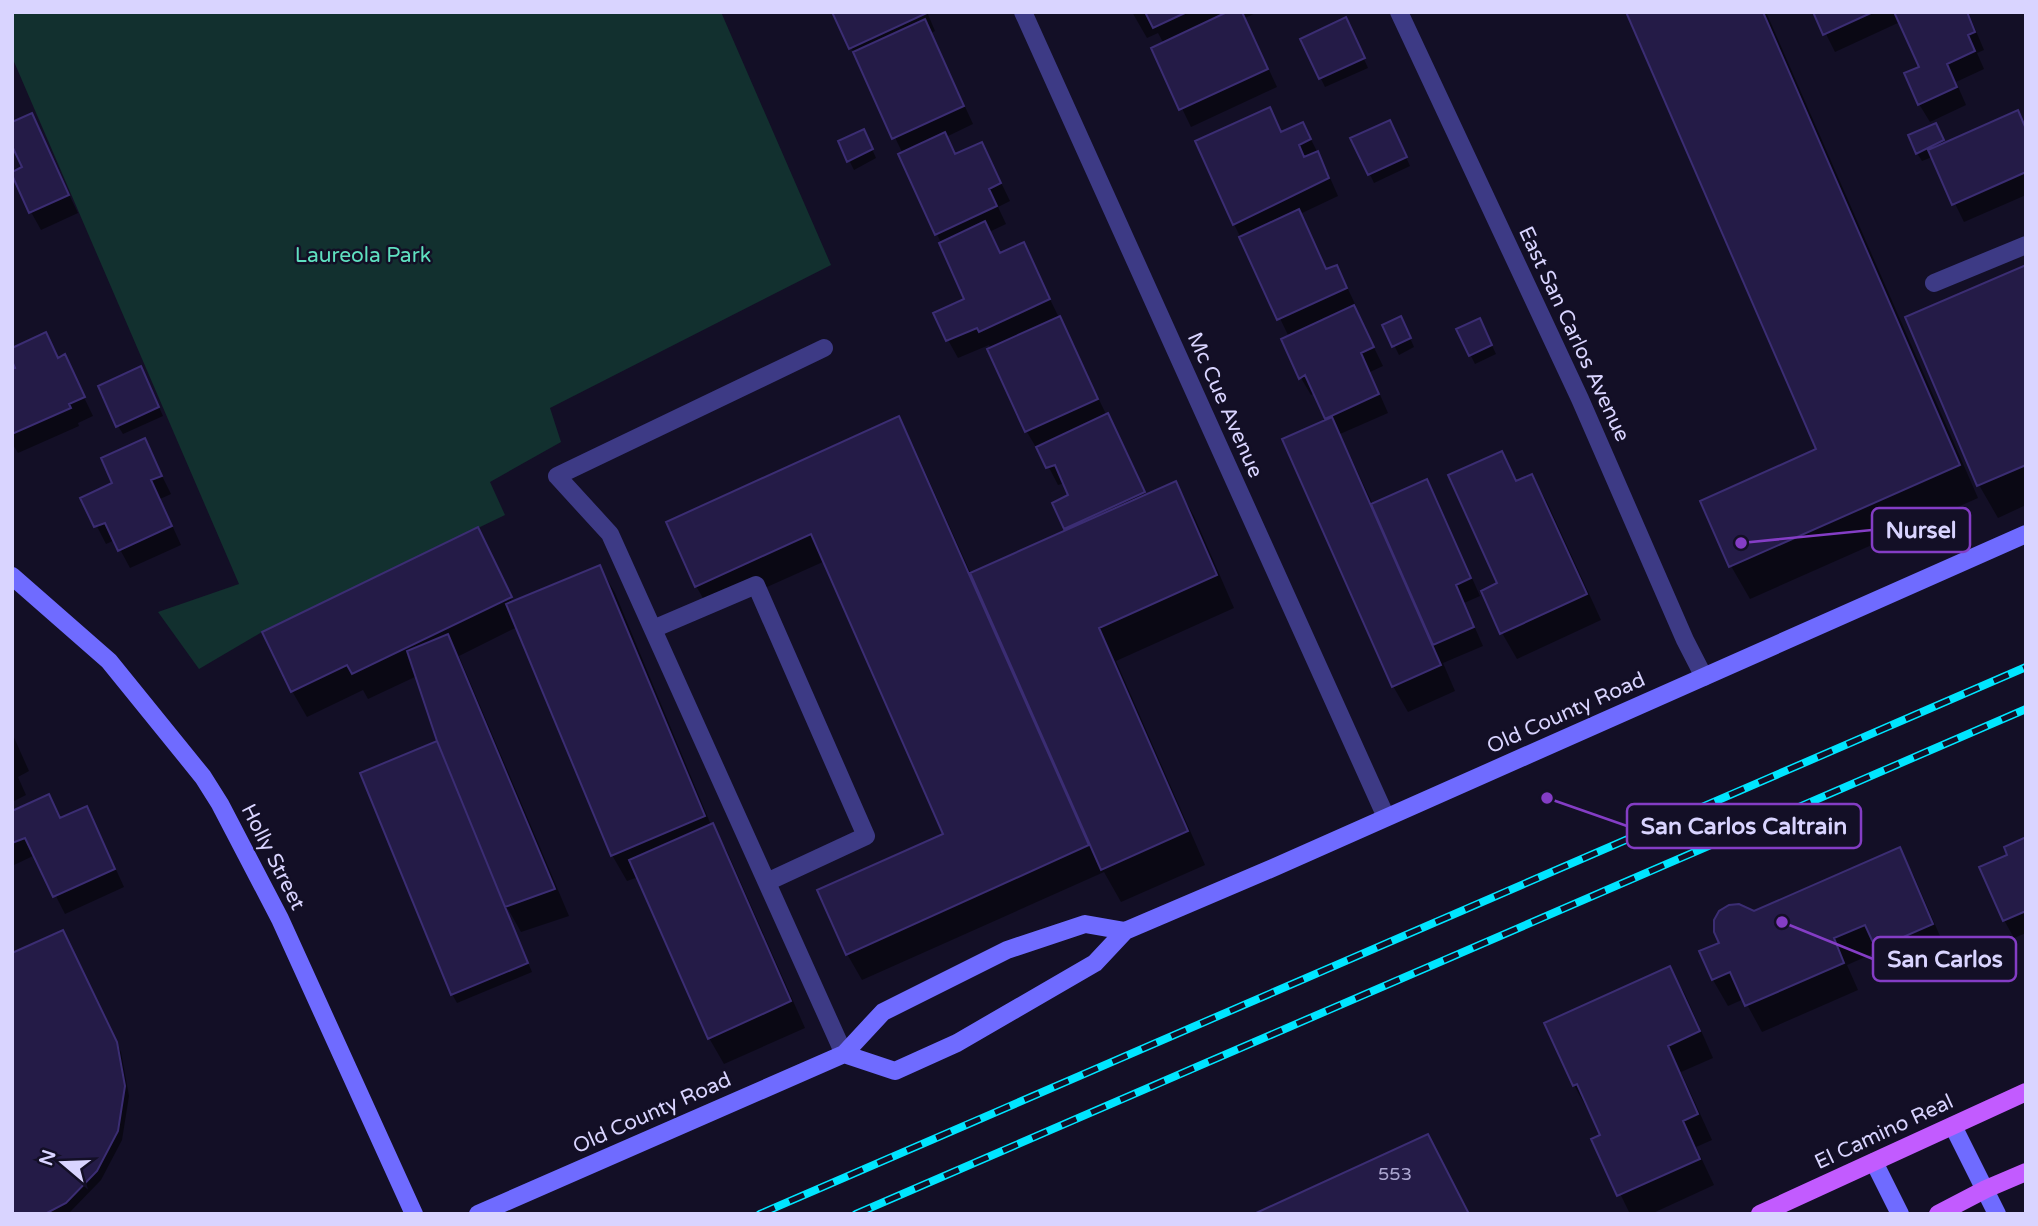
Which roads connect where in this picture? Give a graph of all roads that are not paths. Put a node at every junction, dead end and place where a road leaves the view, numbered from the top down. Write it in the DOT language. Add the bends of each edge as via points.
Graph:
graph roads {
  1 [pos="1023,12"];
  2 [pos="1399,12"];
  3 [pos="2026,245"];
  4 [pos="1934,284"];
  5 [pos="824,348"];
  6 [pos="2026,534"];
  7 [pos="12,576"];
  8 [pos="653,629"];
  9 [pos="1704,677"];
  10 [pos="1386,817"];
  11 [pos="767,883"];
  12 [pos="1125,931"];
  13 [pos="844,1054"];
  14 [pos="2026,1092"];
  15 [pos="1952,1126"];
  16 [pos="1874,1162"];
  17 [pos="2026,1172"];
  18 [pos="1986,1189"];
  19 [pos="414,1214"];
  20 [pos="478,1214"];
  21 [pos="1760,1214"];
  22 [pos="1900,1214"];
  23 [pos="1938,1214"];
  24 [pos="1997,1214"];
  1 -- 10 [label="street, Mc Cue Avenue"];
  2 -- 9 [label="street, East San Carlos Avenue"];
  3 -- 4 [label="street"];
  5 -- 8 [label="street" via="557,476 610,534"];
  6 -- 9 [label="main road, Old County Road"];
  7 -- 19 [label="main road, Holly Street" via="109,661 203,777 280,919"];
  8 -- 11 [label="street"];
  8 -- 11 [label="street" via="756,585 866,836"];
  9 -- 10 [label="main road, Old County Road"];
  10 -- 12 [label="main road, Old County Road"];
  11 -- 13 [label="street"];
  12 -- 13 [label="main road, Old County Road" via="1085,924 1007,950 883,1012"];
  12 -- 13 [label="main road, Old County Road" via="1095,963 957,1043 895,1071"];
  13 -- 20 [label="main road, Old County Road"];
  14 -- 15 [label="main road, El Camino Real"];
  15 -- 16 [label="main road, El Camino Real"];
  15 -- 18 [label="main road"];
  16 -- 21 [label="main road, El Camino Real"];
  16 -- 22 [label="main road"];
  17 -- 18 [label="main road"];
  18 -- 23 [label="main road"];
  18 -- 24 [label="main road"];
}
